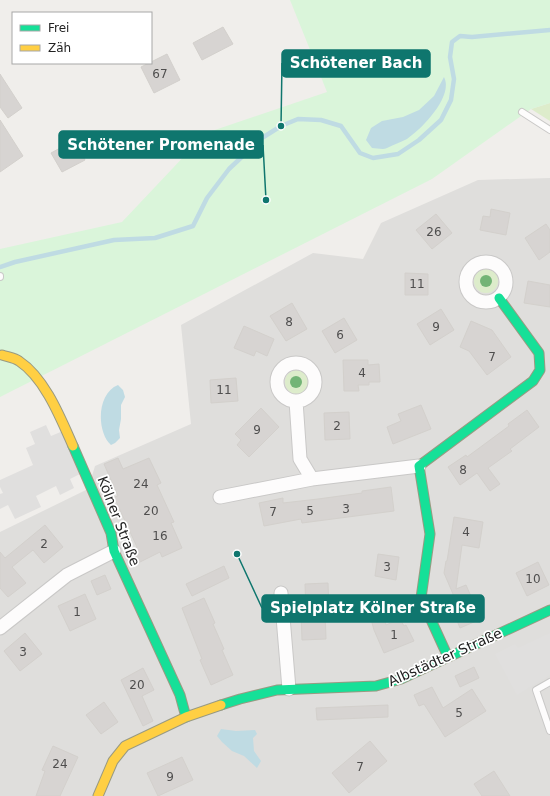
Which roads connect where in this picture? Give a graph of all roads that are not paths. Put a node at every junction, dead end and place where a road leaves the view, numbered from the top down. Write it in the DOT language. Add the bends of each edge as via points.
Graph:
graph roads {
  1 [pos="522,112"];
  2 [pos="550,130"];
  3 [pos="500,298"];
  4 [pos="2,355"];
  5 [pos="296,402"];
  6 [pos="419,466"];
  7 [pos="312,479"];
  8 [pos="220,497"];
  9 [pos="114,551"];
  10 [pos="281,593"];
  11 [pos="550,610"];
  12 [pos="0,628"];
  13 [pos="448,657"];
  14 [pos="550,682"];
  15 [pos="289,689"];
  16 [pos="186,717"];
  17 [pos="550,731"];
  18 [pos="98,796"];
  1 -- 2 [label="lane"];
  3 -- 6 [label="street" via="539,353 540,370 533,381"];
  4 -- 9 [label="street, Kölner Straße" via="18,360 31,370 42,384 111,533"];
  5 -- 7 [label="street" via="300,459"];
  6 -- 7 [label="street"];
  6 -- 13 [label="street" via="430,534 422,598"];
  7 -- 8 [label="street"];
  9 -- 12 [label="street" via="67,575"];
  9 -- 16 [label="street, Kölner Straße" via="180,696"];
  10 -- 15 [label="street"];
  11 -- 13 [label="street, Albstädter Straße"];
  13 -- 15 [label="street, Albstädter Straße" via="401,679 376,686"];
  14 -- 17 [label="lane" via="536,690"];
  15 -- 16 [label="street, Albstädter Straße" via="240,699"];
  16 -- 18 [label="street, Albstädter Straße" via="125,746 113,761"];
}
